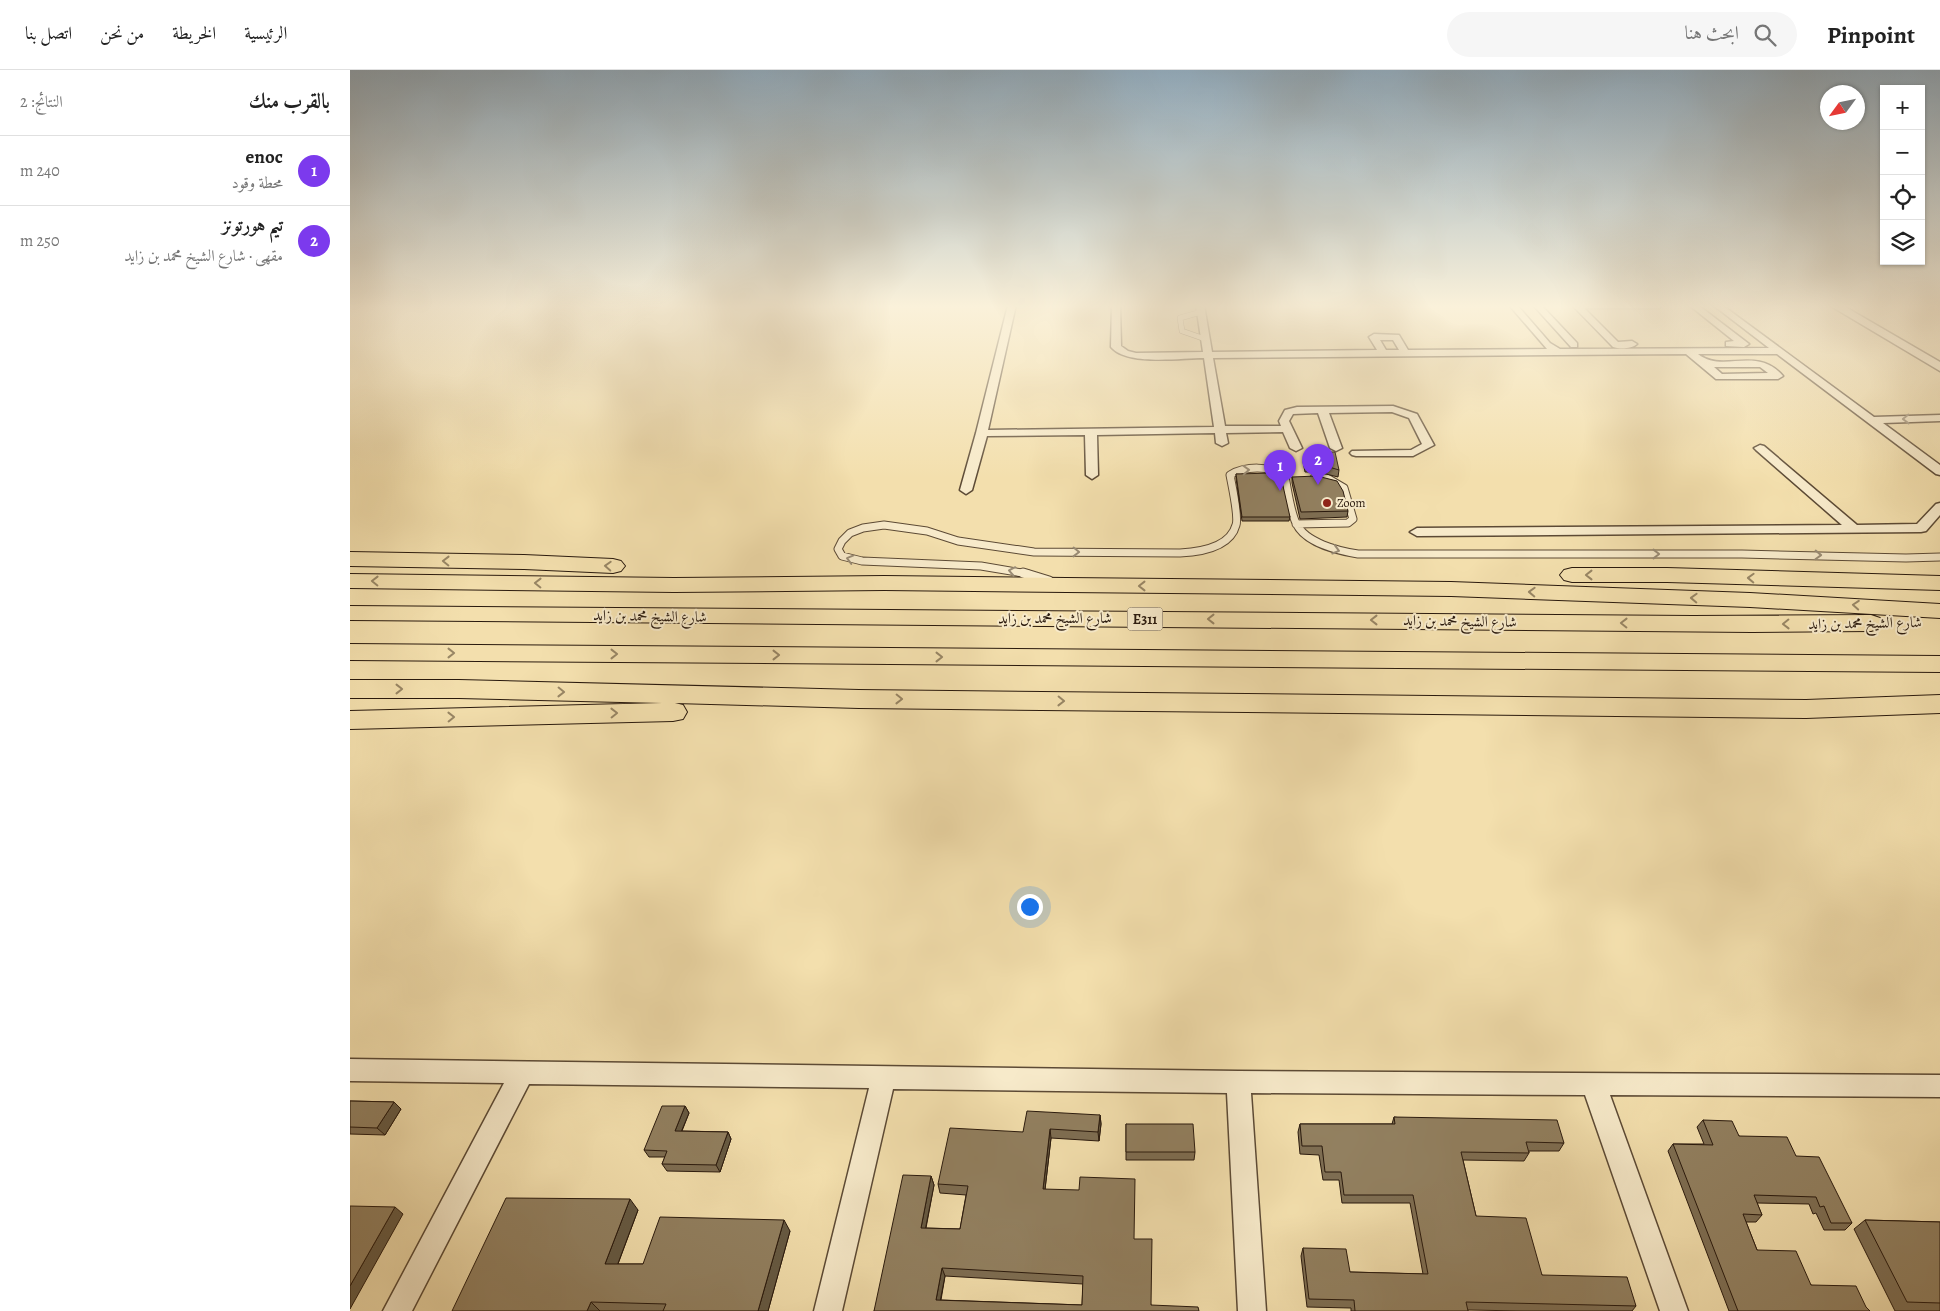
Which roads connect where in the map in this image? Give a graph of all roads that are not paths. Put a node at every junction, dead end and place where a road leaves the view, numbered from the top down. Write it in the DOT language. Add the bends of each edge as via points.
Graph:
graph roads {
  1 [pos="998,363"];
  2 [pos="1209,363"];
  3 [pos="1705,363"];
  4 [pos="1795,363"];
  5 [pos="1920,363"];
  6 [pos="1804,370"];
  7 [pos="1940,377"];
  8 [pos="1322,409"];
  9 [pos="1940,418"];
  10 [pos="1872,420"];
  11 [pos="1287,429"];
  12 [pos="1940,429"];
  13 [pos="1220,430"];
  14 [pos="1885,430"];
  15 [pos="1091,431"];
  16 [pos="982,433"];
  17 [pos="1222,444"];
  18 [pos="1296,448"];
  19 [pos="1336,448"];
  20 [pos="1760,448"];
  21 [pos="1356,453"];
  22 [pos="1940,471"];
  23 [pos="1092,475"];
  24 [pos="1302,478"];
  25 [pos="966,490"];
  26 [pos="1940,507"];
  27 [pos="1296,524"];
  28 [pos="1854,529"];
  29 [pos="1417,532"];
  30 [pos="1940,557"];
  31 [pos="350,559"];
  32 [pos="350,581"];
  33 [pos="884,583"];
  34 [pos="1940,583"];
  35 [pos="1059,585"];
  36 [pos="1173,586"];
  37 [pos="1940,611"];
  38 [pos="350,613"];
  39 [pos="1940,622"];
  40 [pos="350,652"];
  41 [pos="1940,664"];
  42 [pos="350,689"];
  43 [pos="859,699"];
  44 [pos="1940,704"];
  45 [pos="1806,709"];
  46 [pos="350,720"];
  47 [pos="1940,721"];
  48 [pos="350,1070"];
  49 [pos="522,1073"];
  50 [pos="883,1078"];
  51 [pos="1238,1082"];
  52 [pos="1593,1083"];
  53 [pos="1940,1086"];
  54 [pos="397,1311"];
  55 [pos="828,1311"];
  56 [pos="1252,1311"];
  57 [pos="1674,1311"];
  1 -- 16 [label="street"];
  2 -- 13 [label="street"];
  3 -- 6 [label="street" via="1762,364 1770,370"];
  4 -- 6 [label="street"];
  5 -- 7 [label="street"];
  6 -- 10 [label="street"];
  8 -- 11 [label="street" via="1289,412 1284,421"];
  8 -- 19 [label="street"];
  8 -- 21 [label="street" via="1393,409 1413,416 1428,445 1413,453"];
  9 -- 10 [label="street, one-way"];
  10 -- 14 [label="street"];
  11 -- 13 [label="street"];
  11 -- 18 [label="street"];
  12 -- 14 [label="street"];
  13 -- 15 [label="street"];
  13 -- 17 [label="street"];
  14 -- 22 [label="street"];
  15 -- 16 [label="street"];
  15 -- 23 [label="street"];
  16 -- 25 [label="street"];
  20 -- 28 [label="street"];
  24 -- 27 [label="lane" via="1327,478 1340,484 1353,519 1348,523"];
  26 -- 28 [label="street" via="1921,528"];
  27 -- 30 [label="lane, one-way" via="1312,539 1328,547 1369,555"];
  35 -- 27 [label="lane, one-way" via="988,567 862,561 842,556 838,549 850,534 884,525 927,531 975,545 1034,552 1199,551 1223,542 1235,529 1230,475 1239,470 1268,470 1289,478"];
  28 -- 29 [label="street"];
  33 -- 31 [label="highway, one-way" via="758,573 524,562"];
  33 -- 32 [label="highway, one-way" via="674,585"];
  33 -- 35 [label="highway"];
  34 -- 36 [label="highway, one-way" via="1667,575 1287,575"];
  36 -- 35 [label="highway, one-way"];
  37 -- 36 [label="highway, one-way" via="1450,589"];
  39 -- 38 [label="highway, شارع الشيخ محمد بن زايد / E311, one-way" via="1740,625 1452,620"];
  40 -- 41 [label="highway, one-way"];
  42 -- 43 [label="highway, one-way"];
  43 -- 45 [label="highway, one-way"];
  46 -- 43 [label="highway, one-way" via="728,710"];
  44 -- 45 [label="highway"];
  45 -- 47 [label="highway"];
  48 -- 49 [label="street"];
  49 -- 50 [label="street"];
  49 -- 54 [label="street"];
  50 -- 51 [label="street"];
  50 -- 55 [label="street"];
  51 -- 52 [label="street"];
  51 -- 56 [label="street"];
  52 -- 53 [label="street"];
  52 -- 57 [label="street"];
}
